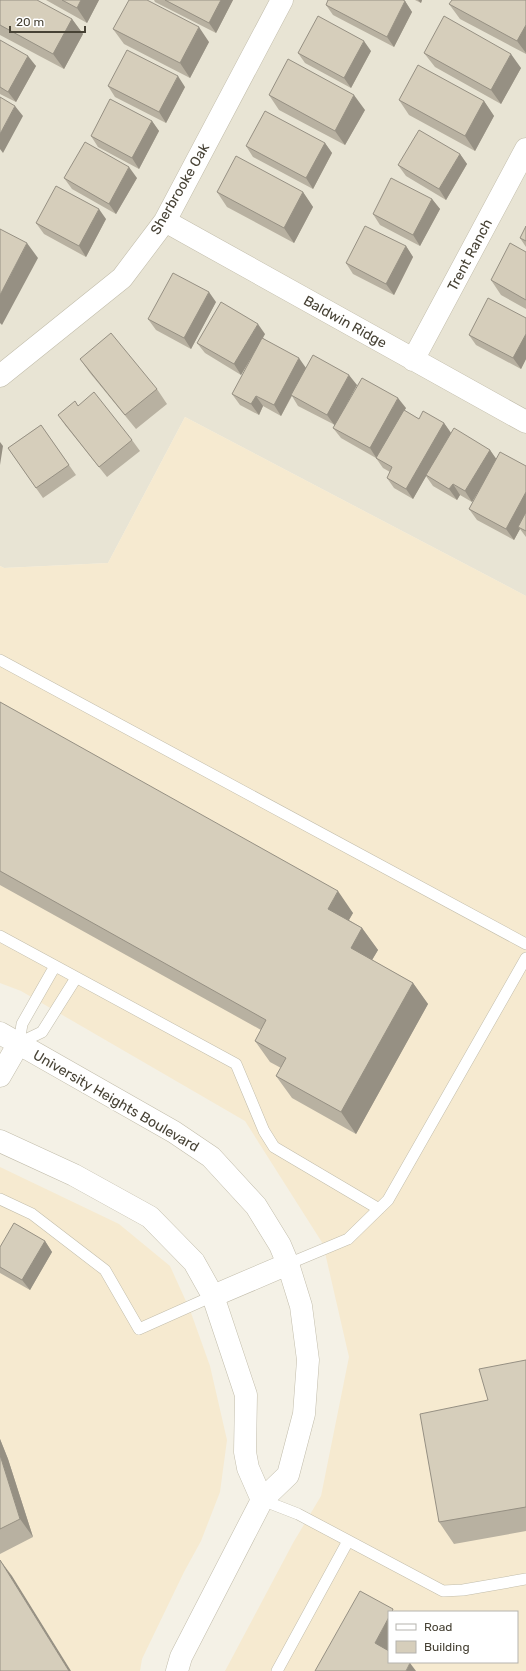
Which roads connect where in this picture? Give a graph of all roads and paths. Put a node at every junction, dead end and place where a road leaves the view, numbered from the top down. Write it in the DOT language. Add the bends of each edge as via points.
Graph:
graph roads {
  1 [pos="282,0"];
  2 [pos="526,149"];
  3 [pos="164,221"];
  4 [pos="413,360"];
  5 [pos="0,376"];
  6 [pos="526,422"];
  7 [pos="0,660"];
  8 [pos="0,936"];
  9 [pos="526,944"];
  10 [pos="526,958"];
  11 [pos="55,966"];
  12 [pos="76,978"];
  13 [pos="0,1033"];
  14 [pos="19,1043"];
  15 [pos="0,1076"];
  16 [pos="0,1141"];
  17 [pos="0,1200"];
  18 [pos="379,1209"];
  19 [pos="288,1264"];
  20 [pos="213,1296"];
  21 [pos="262,1500"];
  22 [pos="348,1540"];
  23 [pos="526,1579"];
  24 [pos="176,1671"];
  25 [pos="277,1671"];
  1 -- 3 [label="street, Sherbrooke Oak"];
  2 -- 4 [label="street, Trent Ranch"];
  3 -- 4 [label="street, Baldwin Ridge"];
  3 -- 5 [label="street, Sherbrooke Oak" via="122,278"];
  4 -- 6 [label="street, Baldwin Ridge"];
  7 -- 9 [label="lane"];
  8 -- 11 [label="lane"];
  10 -- 18 [label="lane" via="388,1200"];
  11 -- 12 [label="lane"];
  11 -- 14 [label="lane" via="22,1024"];
  12 -- 14 [label="lane" via="42,1032"];
  12 -- 18 [label="lane" via="236,1064 264,1131 274,1147"];
  13 -- 14 [label="street, University Heights Boulevard"];
  14 -- 15 [label="street"];
  14 -- 19 [label="street, University Heights Boulevard" via="174,1132 211,1157 256,1206"];
  16 -- 20 [label="street" via="74,1175 150,1217 194,1262"];
  17 -- 20 [label="lane" via="32,1214 105,1270 139,1329"];
  18 -- 19 [label="lane" via="348,1238"];
  19 -- 20 [label="street"];
  19 -- 21 [label="street, University Heights Boulevard" via="301,1306 308,1360 304,1414 288,1475"];
  20 -- 21 [label="street" via="246,1395 245,1452 248,1468"];
  21 -- 22 [label="lane" via="298,1514"];
  21 -- 24 [label="street, University Heights Boulevard"];
  22 -- 23 [label="lane" via="443,1590 463,1590"];
  22 -- 25 [label="lane"];
}
